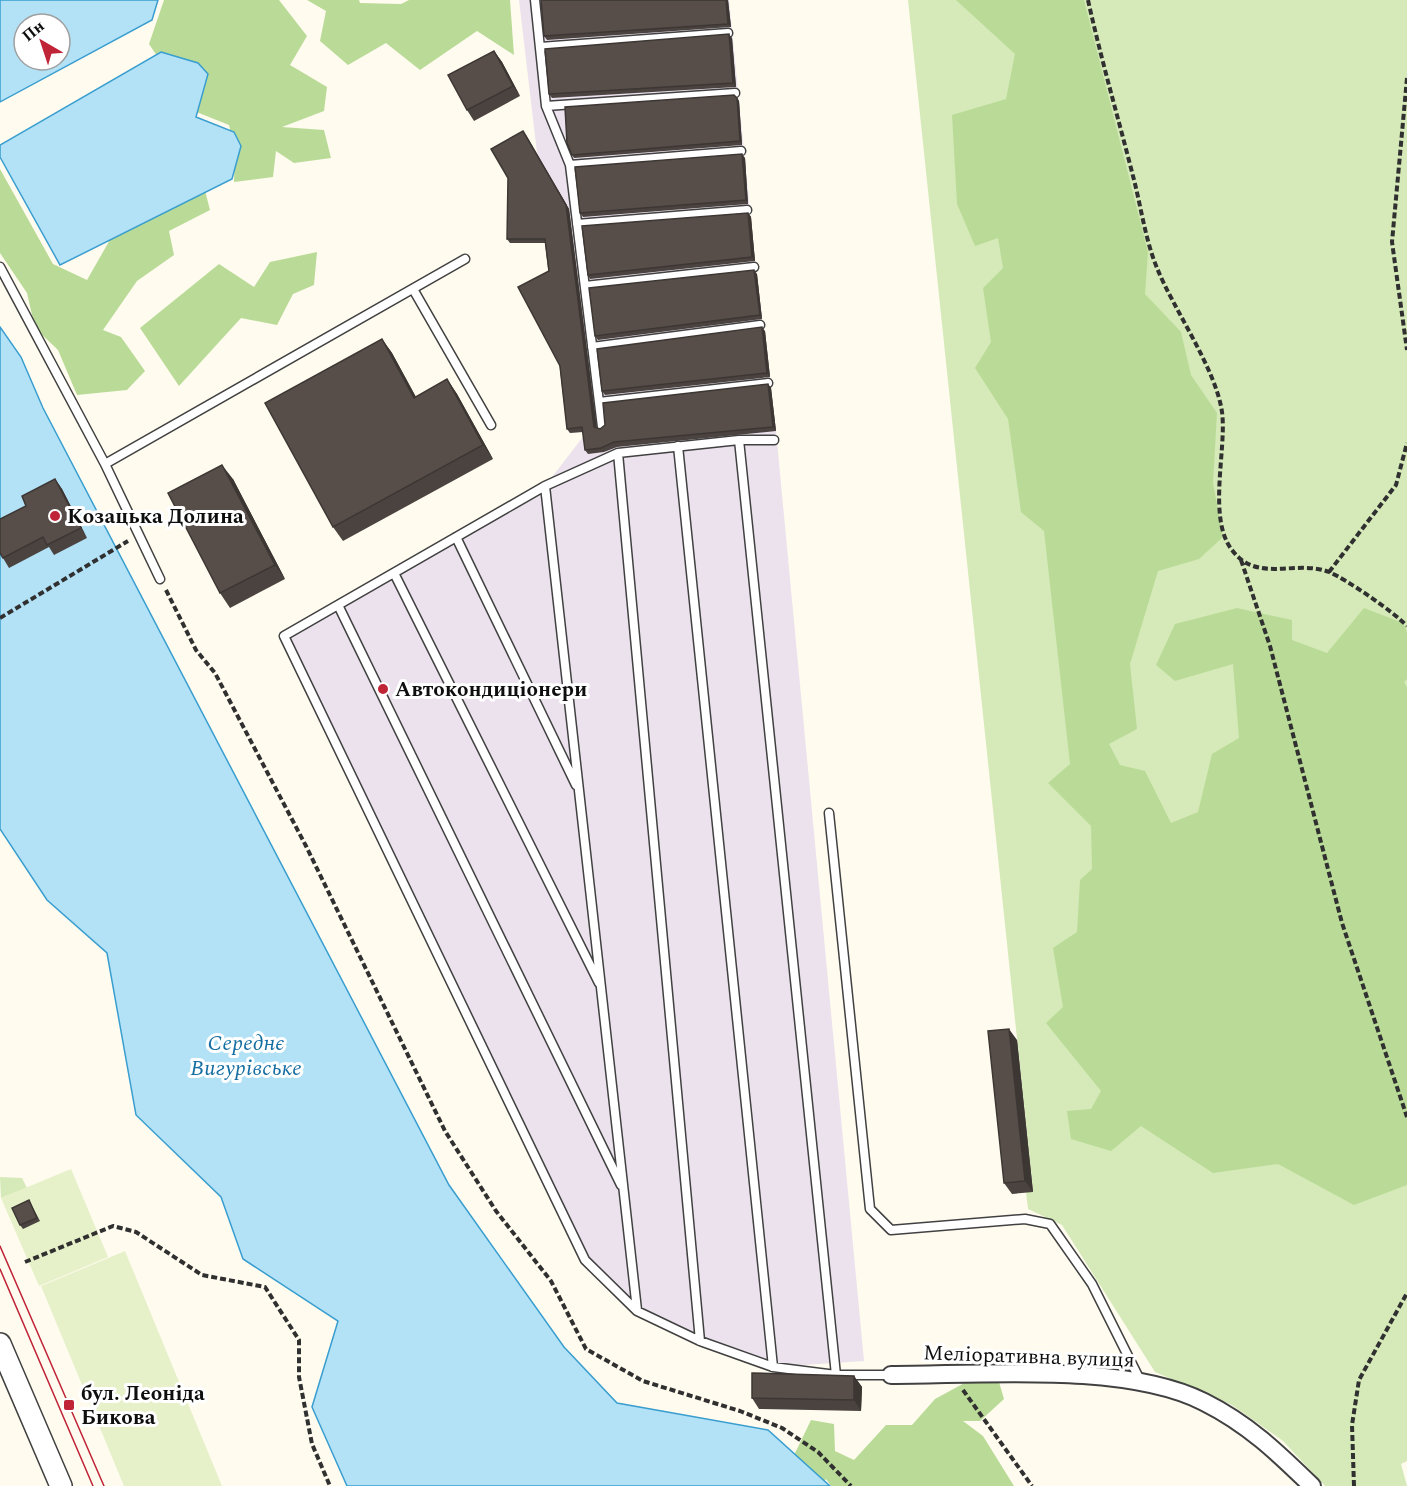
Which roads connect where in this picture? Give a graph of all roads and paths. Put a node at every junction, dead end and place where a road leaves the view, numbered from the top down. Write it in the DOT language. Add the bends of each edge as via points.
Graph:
graph roads {
  1 [pos="535,0"];
  2 [pos="1088,0"];
  3 [pos="728,33"];
  4 [pos="540,46"];
  5 [pos="1407,78"];
  6 [pos="735,93"];
  7 [pos="546,106"];
  8 [pos="741,151"];
  9 [pos="570,165"];
  10 [pos="747,210"];
  11 [pos="577,224"];
  12 [pos="465,259"];
  13 [pos="0,267"];
  14 [pos="754,267"];
  15 [pos="585,286"];
  16 [pos="413,289"];
  17 [pos="760,325"];
  18 [pos="592,347"];
  19 [pos="1407,350"];
  20 [pos="768,383"];
  21 [pos="599,402"];
  22 [pos="491,425"];
  23 [pos="602,427"];
  24 [pos="739,440"];
  25 [pos="774,440"];
  26 [pos="1407,443"];
  27 [pos="678,446"];
  28 [pos="618,453"];
  29 [pos="105,464"];
  30 [pos="545,486"];
  31 [pos="456,537"];
  32 [pos="127,542"];
  33 [pos="1240,559"];
  34 [pos="1329,572"];
  35 [pos="394,573"];
  36 [pos="160,579"];
  37 [pos="338,605"];
  38 [pos="0,618"];
  39 [pos="1407,626"];
  40 [pos="579,791"];
  41 [pos="829,813"];
  42 [pos="601,988"];
  43 [pos="1407,1117"];
  44 [pos="624,1192"];
  45 [pos="25,1262"];
  46 [pos="1407,1293"];
  47 [pos="637,1311"];
  48 [pos="700,1341"];
  49 [pos="0,1344"];
  50 [pos="773,1366"];
  51 [pos="6,1372"];
  52 [pos="836,1375"];
  53 [pos="891,1375"];
  54 [pos="952,1375"];
  55 [pos="1140,1380"];
  56 [pos="62,1486"];
  57 [pos="330,1486"];
  58 [pos="851,1486"];
  59 [pos="1032,1486"];
  60 [pos="1312,1486"];
  61 [pos="1354,1486"];
  1 -- 4 [label="lane"];
  2 -- 33 [label="path" via="1156,267 1213,384 1222,412 1218,485 1224,532"];
  3 -- 4 [label="lane"];
  4 -- 7 [label="lane"];
  5 -- 19 [label="path" via="1392,242"];
  6 -- 7 [label="lane"];
  7 -- 9 [label="lane"];
  8 -- 9 [label="lane"];
  9 -- 11 [label="lane"];
  10 -- 11 [label="lane"];
  11 -- 15 [label="lane"];
  12 -- 16 [label="lane"];
  13 -- 29 [label="lane"];
  14 -- 15 [label="lane"];
  15 -- 18 [label="lane"];
  16 -- 22 [label="lane"];
  16 -- 29 [label="lane"];
  17 -- 18 [label="lane"];
  18 -- 21 [label="lane"];
  20 -- 21 [label="lane"];
  21 -- 23 [label="lane"];
  24 -- 25 [label="lane"];
  24 -- 27 [label="lane"];
  24 -- 52 [label="lane"];
  26 -- 34 [label="path" via="1396,485"];
  27 -- 28 [label="lane"];
  27 -- 50 [label="lane"];
  28 -- 30 [label="lane"];
  28 -- 48 [label="lane"];
  29 -- 36 [label="lane"];
  30 -- 31 [label="lane"];
  30 -- 40 [label="lane"];
  31 -- 35 [label="lane"];
  31 -- 40 [label="lane"];
  32 -- 38 [label="path"];
  33 -- 34 [label="path" via="1252,567 1269,570 1300,567"];
  33 -- 43 [label="path" via="1270,646 1342,923"];
  34 -- 39 [label="path" via="1397,615"];
  35 -- 37 [label="lane"];
  35 -- 42 [label="lane"];
  36 -- 58 [label="path" via="196,650 215,673 306,846 445,1131 496,1211 551,1281 586,1348 643,1381 782,1428 818,1452"];
  37 -- 44 [label="lane"];
  37 -- 47 [label="lane" via="284,636 585,1260"];
  40 -- 42 [label="lane"];
  41 -- 55 [label="lane" via="870,1209 891,1230 1025,1219 1050,1224 1092,1284"];
  42 -- 44 [label="lane"];
  44 -- 47 [label="lane"];
  45 -- 57 [label="path" via="113,1226 136,1232 202,1275 265,1287 299,1340 300,1377 312,1444"];
  46 -- 61 [label="path" via="1359,1380 1352,1425"];
  47 -- 48 [label="lane"];
  48 -- 50 [label="lane"];
  49 -- 51 [label="street"];
  50 -- 52 [label="lane"];
  51 -- 56 [label="street"];
  52 -- 53 [label="lane"];
  53 -- 54 [label="street, Меліоративна вулиця"];
  54 -- 55 [label="street, Меліоративна вулиця"];
  54 -- 59 [label="path"];
  55 -- 60 [label="street, Меліоративна вулиця" via="1203,1401 1261,1436"];
}
